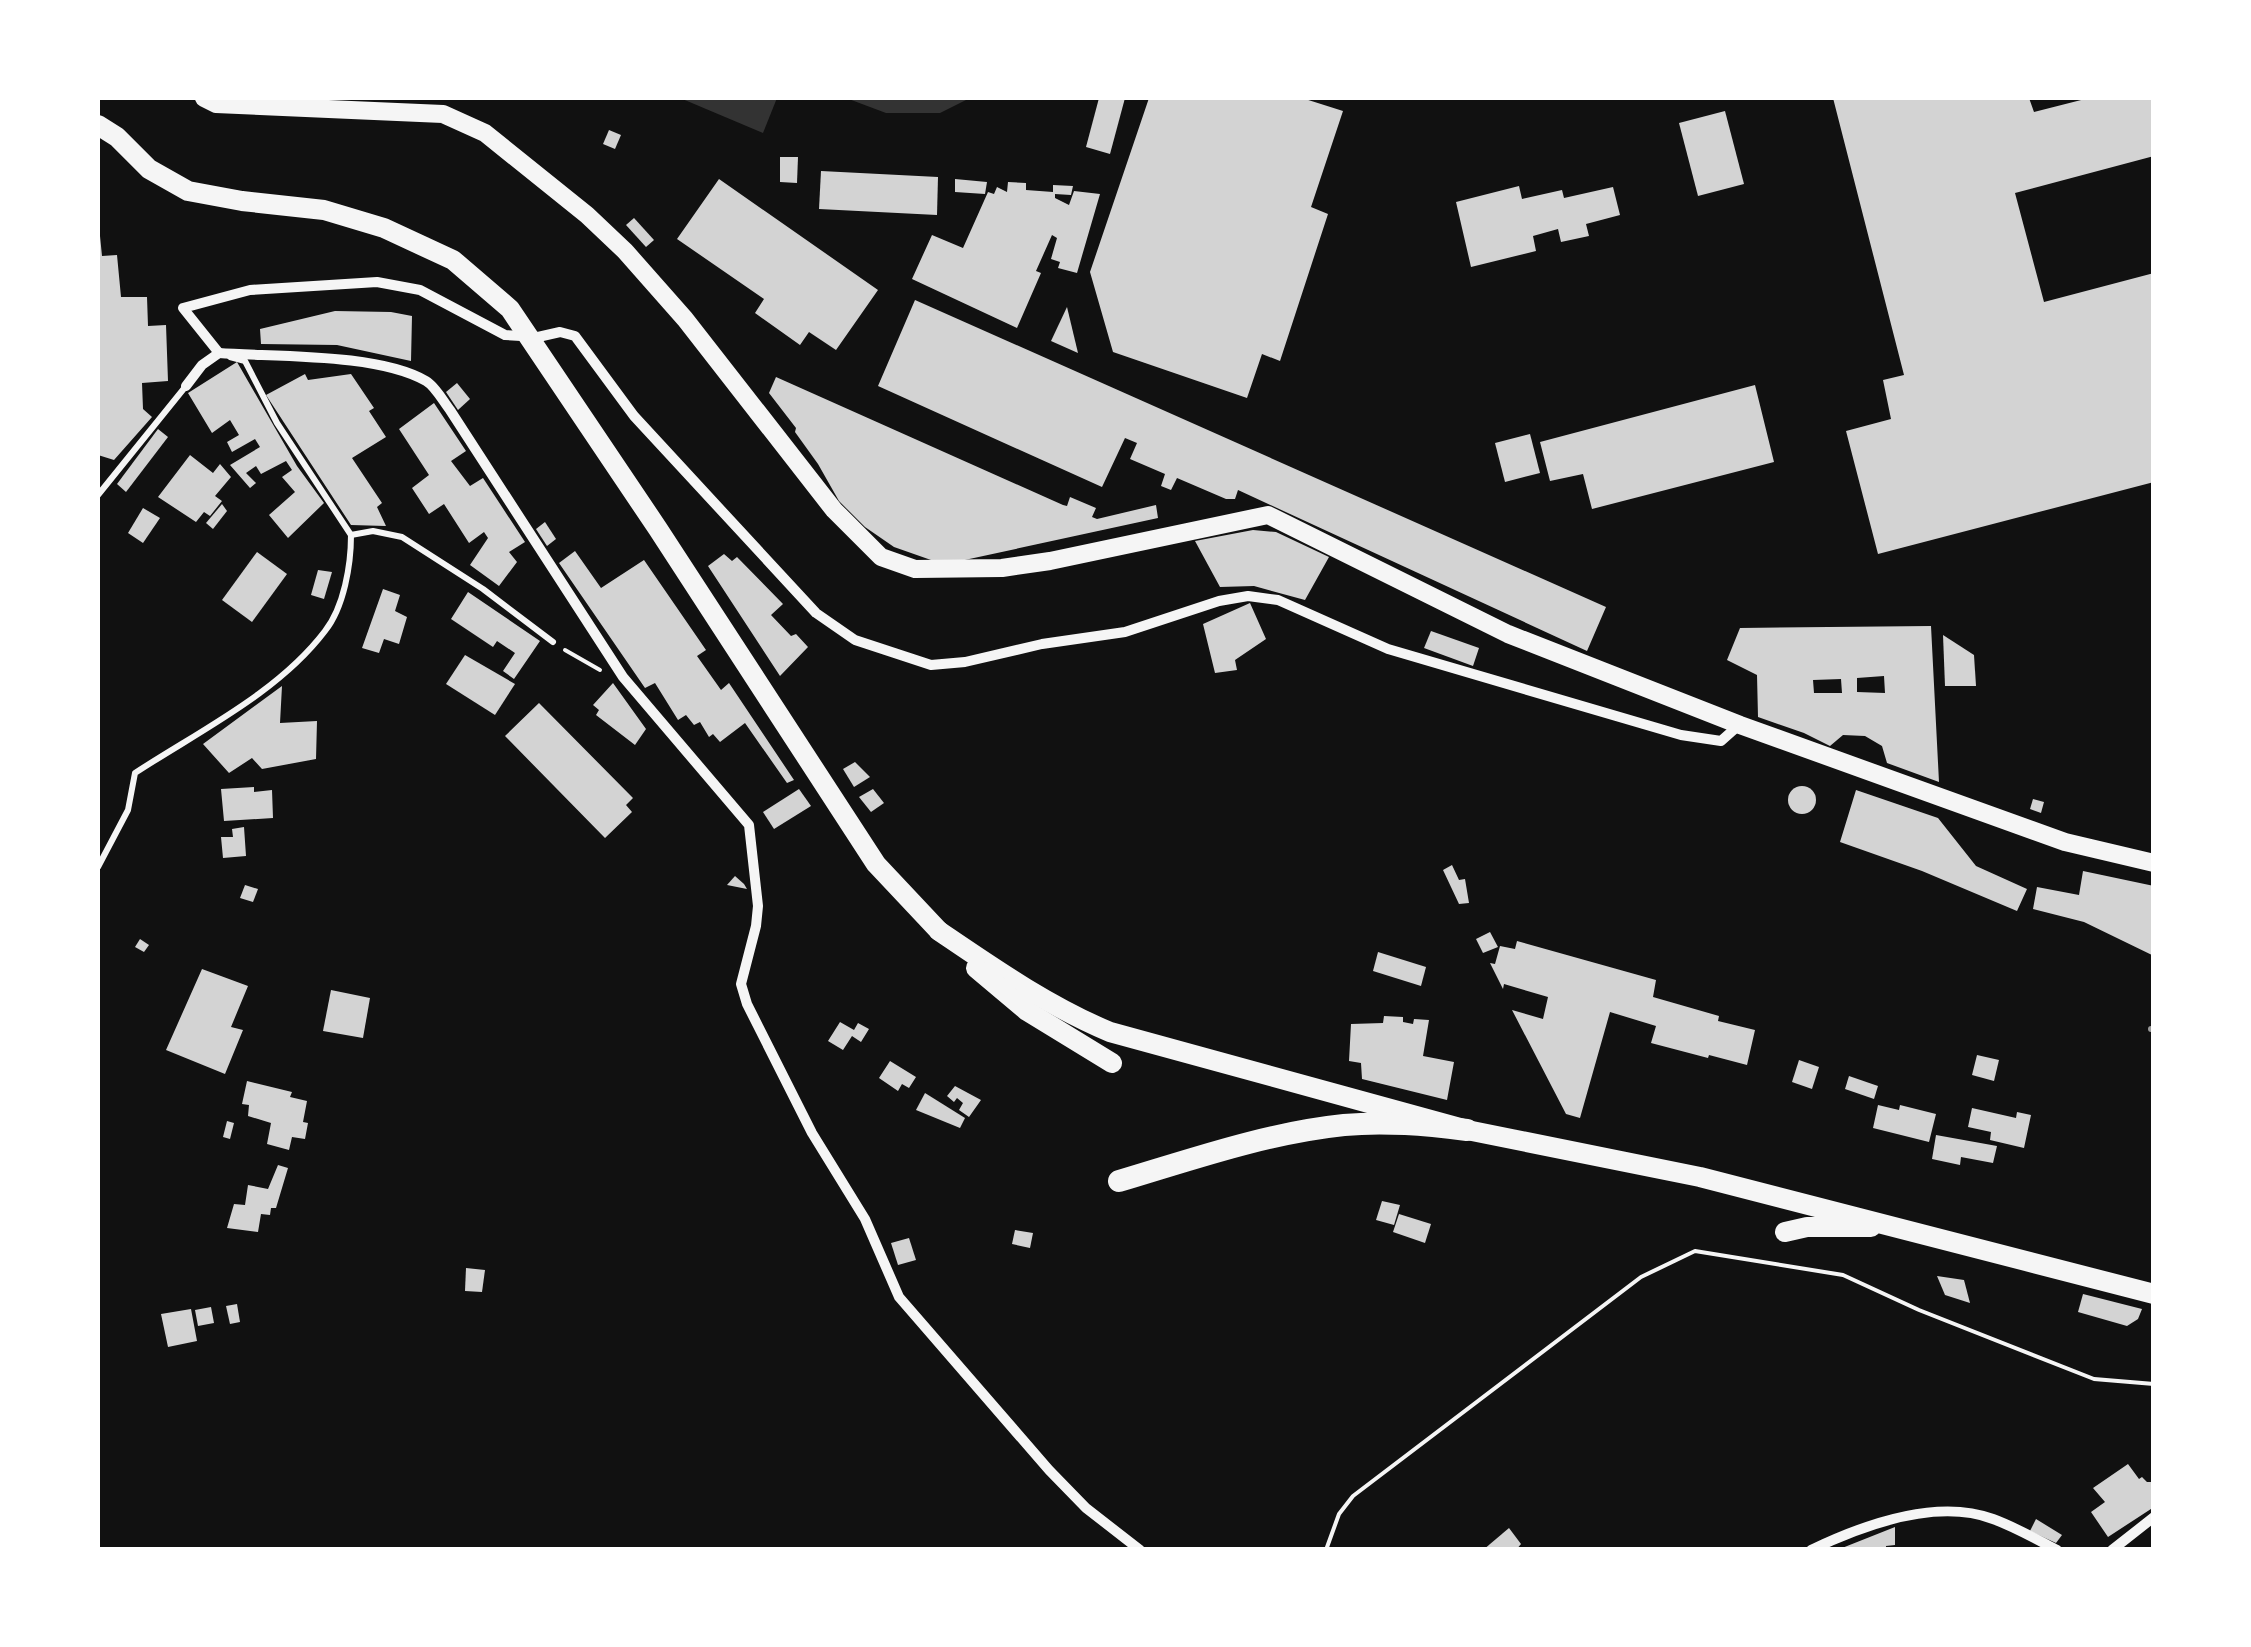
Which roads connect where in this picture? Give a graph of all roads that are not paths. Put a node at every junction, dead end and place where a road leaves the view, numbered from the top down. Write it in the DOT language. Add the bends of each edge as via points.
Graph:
graph roads {
  1 [pos="204,98"];
  2 [pos="98,124"];
  3 [pos="529,338"];
  4 [pos="219,354"];
  5 [pos="186,386"];
  6 [pos="98,495"];
  7 [pos="351,535"];
  8 [pos="553,642"];
  9 [pos="1740,725"];
  10 [pos="2154,863"];
  11 [pos="98,867"];
  12 [pos="940,931"];
  13 [pos="1112,1063"];
  14 [pos="1468,1130"];
  15 [pos="1119,1181"];
  16 [pos="1902,1228"];
  17 [pos="1786,1232"];
  18 [pos="2154,1294"];
  19 [pos="2154,1517"];
  20 [pos="1140,1550"];
  21 [pos="1811,1550"];
  22 [pos="2058,1550"];
  23 [pos="2112,1550"];
  1 -- 9 [label="street" via="216,104 443,114 485,133 625,251 834,510 880,557 916,569 1002,568 1268,515 1508,634"];
  2 -- 3 [label="main road" via="149,169 188,191 324,210 454,260 510,309"];
  3 -- 4 [label="street" via="505,335 420,290 376,282 250,290 183,308"];
  3 -- 9 [label="street" via="560,332 583,342 634,416 816,612 855,640 931,664 965,662 1125,632 1248,596 1278,600 1388,649 1681,735 1722,741"];
  3 -- 12 [label="main road" via="876,864"];
  4 -- 5 [label="street"];
  4 -- 7 [label="lane" via="244,361"];
  4 -- 20 [label="street" via="389,368 428,382 450,410 628,682 748,824 758,906 744,994 812,1133 865,1219 898,1296 1049,1470"];
  5 -- 6 [label="lane"];
  7 -- 8 [label="lane" via="402,537"];
  7 -- 11 [label="lane" via="351,556 326,630 281,678 134,773 128,810"];
  9 -- 10 [label="street" via="2065,842"];
  12 -- 13 [label="main road" via="1013,1000"];
  12 -- 14 [label="main road" via="1026,990 1110,1032"];
  14 -- 15 [label="highway" via="1382,1123 1308,1130"];
  14 -- 16 [label="main road" via="1700,1177"];
  16 -- 17 [label="main road"];
  16 -- 18 [label="main road"];
  19 -- 23 [label="street"];
  21 -- 22 [label="street" via="1902,1518 1964,1512"];
}
